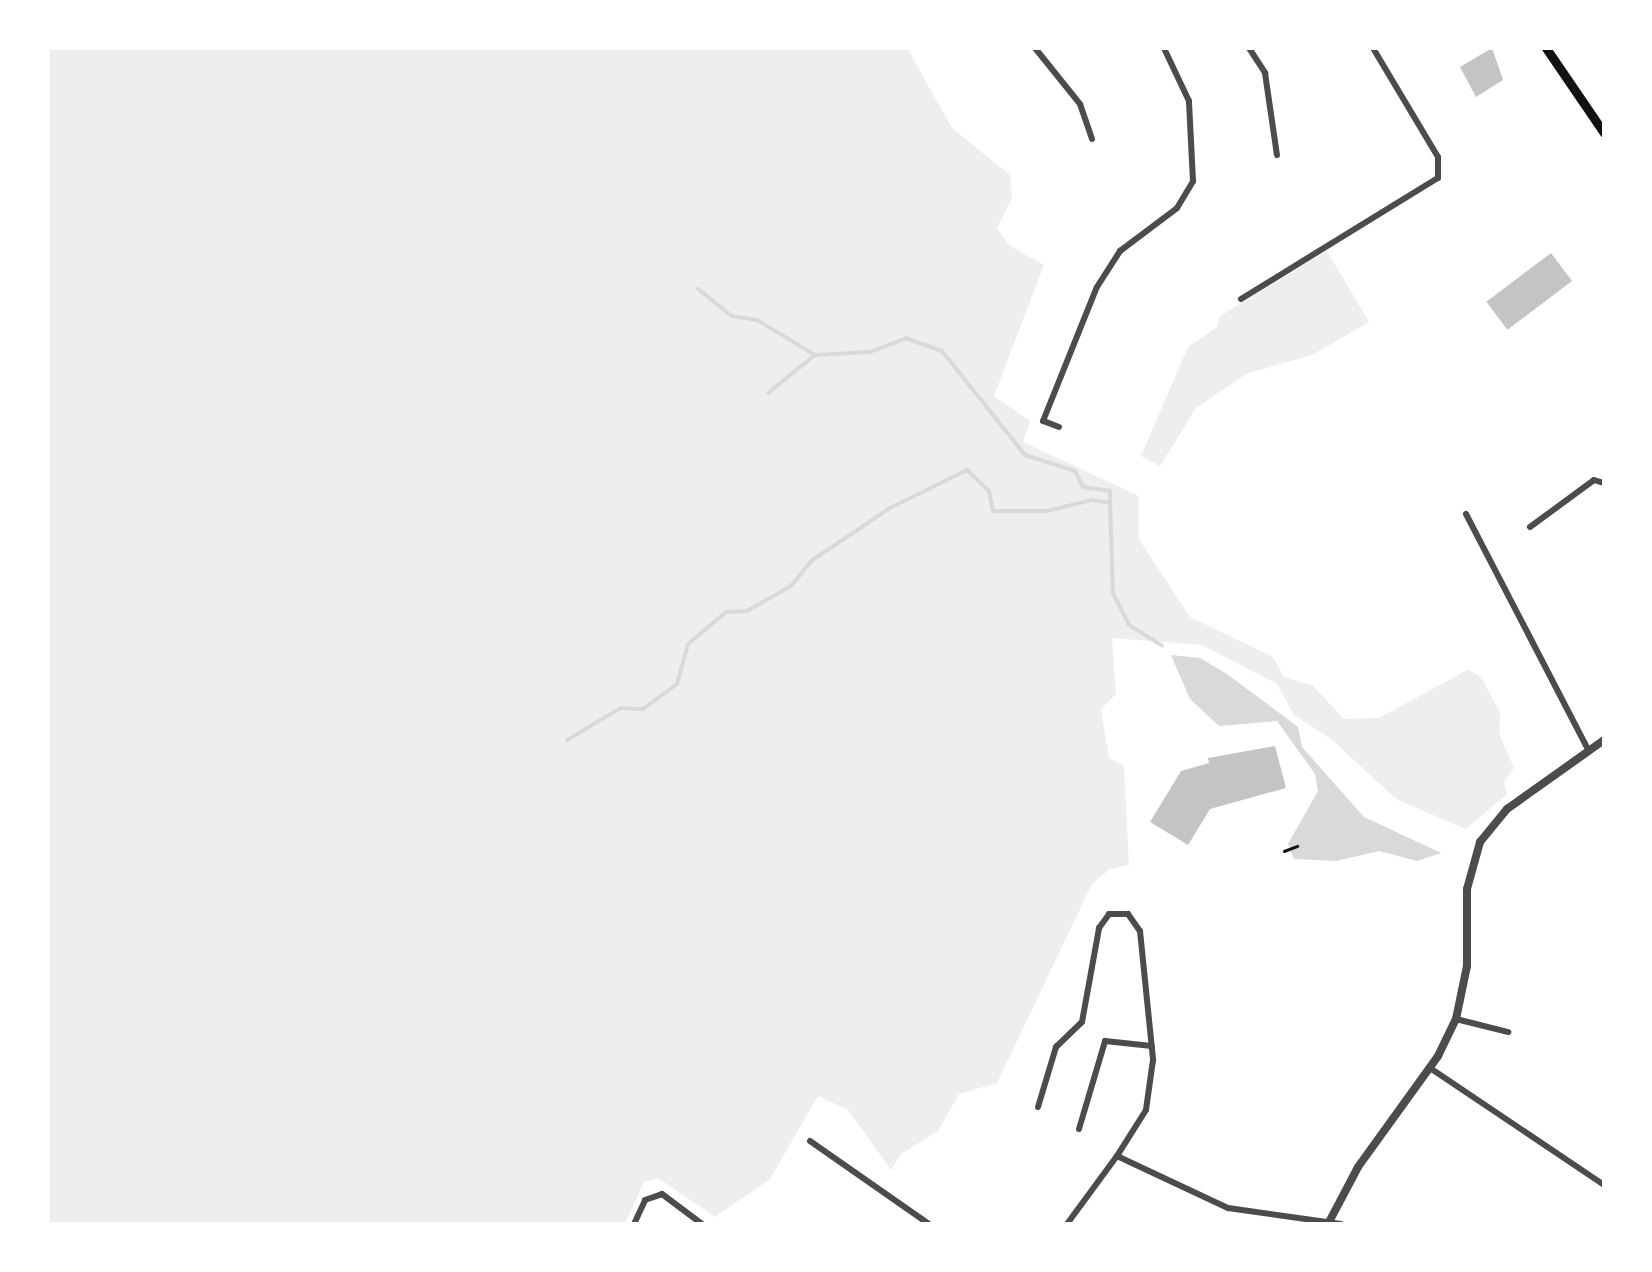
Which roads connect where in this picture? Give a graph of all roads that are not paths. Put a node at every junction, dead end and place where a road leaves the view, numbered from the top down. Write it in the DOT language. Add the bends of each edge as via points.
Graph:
graph roads {
  1 [pos="1035,48"];
  2 [pos="1164,48"];
  3 [pos="1249,48"];
  4 [pos="1373,48"];
  5 [pos="1546,48"];
  6 [pos="1604,133"];
  7 [pos="1092,139"];
  8 [pos="1276,156"];
  9 [pos="1241,299"];
  10 [pos="1058,427"];
  11 [pos="1604,483"];
  12 [pos="1466,514"];
  13 [pos="1530,527"];
  14 [pos="1604,741"];
  15 [pos="1589,751"];
  16 [pos="1456,1019"];
  17 [pos="1508,1032"];
  18 [pos="1152,1046"];
  19 [pos="1430,1068"];
  20 [pos="1038,1107"];
  21 [pos="1079,1129"];
  22 [pos="810,1142"];
  23 [pos="1117,1156"];
  24 [pos="1604,1185"];
  25 [pos="1329,1222"];
  26 [pos="634,1224"];
  27 [pos="702,1224"];
  28 [pos="929,1224"];
  29 [pos="1067,1224"];
  30 [pos="1341,1224"];
  1 -- 7 [label="street" via="1080,104"];
  2 -- 10 [label="street" via="1189,101 1193,181 1177,208 1120,252 1103,277 1043,420"];
  3 -- 8 [label="street" via="1265,73"];
  4 -- 9 [label="street" via="1438,158 1438,178"];
  5 -- 6 [label="main road"];
  11 -- 13 [label="street" via="1594,480"];
  12 -- 15 [label="street"];
  14 -- 15 [label="street"];
  15 -- 16 [label="street" via="1507,809 1480,842 1466,889 1467,966"];
  16 -- 17 [label="street"];
  16 -- 19 [label="street"];
  18 -- 20 [label="street" via="1140,931 1128,914 1109,914 1098,928 1082,1022 1056,1046"];
  18 -- 21 [label="street" via="1105,1041"];
  18 -- 23 [label="street" via="1146,1110"];
  19 -- 24 [label="street"];
  19 -- 25 [label="street" via="1361,1162"];
  22 -- 28 [label="street"];
  23 -- 25 [label="street" via="1228,1208"];
  23 -- 29 [label="street"];
  25 -- 30 [label="street"];
  26 -- 27 [label="street" via="645,1200 662,1194"];
}
